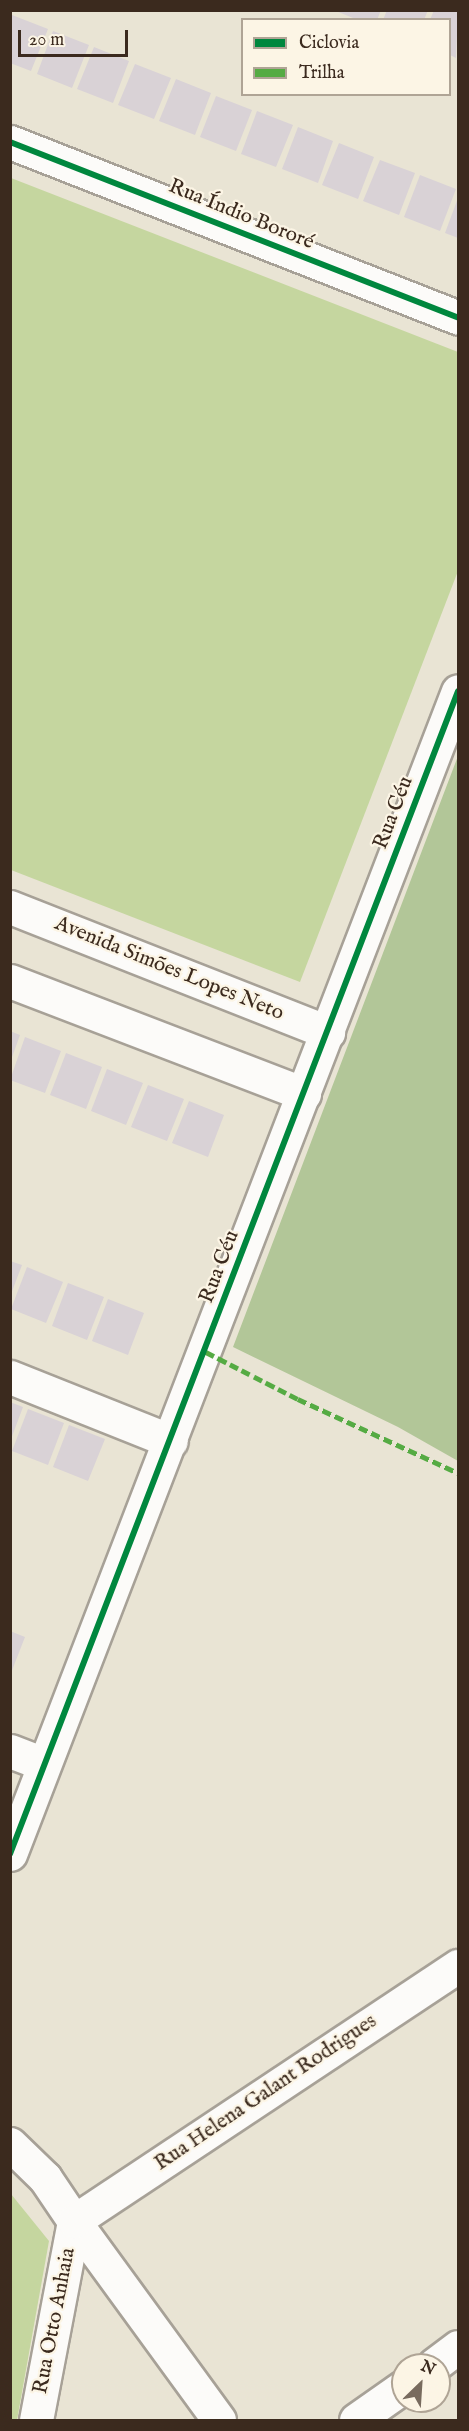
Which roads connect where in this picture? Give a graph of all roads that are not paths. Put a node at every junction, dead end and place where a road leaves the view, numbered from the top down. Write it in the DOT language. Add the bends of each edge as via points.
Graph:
graph roads {
  1 [pos="10,142"];
  2 [pos="459,318"];
  3 [pos="459,691"];
  4 [pos="10,907"];
  5 [pos="10,981"];
  6 [pos="328,1032"];
  7 [pos="304,1094"];
  8 [pos="10,1377"];
  9 [pos="171,1441"];
  10 [pos="10,1751"];
  11 [pos="44,1764"];
  12 [pos="10,1854"];
  13 [pos="459,1966"];
  14 [pos="10,2144"];
  15 [pos="74,2221"];
  16 [pos="391,2396"];
  17 [pos="36,2421"];
  18 [pos="219,2421"];
  19 [pos="356,2421"];
  1 -- 2 [label="street, Rua Índio Bororé"];
  3 -- 6 [label="street, Rua Céu"];
  4 -- 6 [label="street, Avenida Simões Lopes Neto"];
  5 -- 7 [label="street"];
  6 -- 7 [label="street, Rua Céu"];
  7 -- 9 [label="street, Rua Céu"];
  8 -- 9 [label="street"];
  9 -- 11 [label="street, Rua Céu"];
  10 -- 11 [label="street"];
  11 -- 12 [label="street, Rua Céu"];
  13 -- 15 [label="street, Rua Helena Galant Rodrigues"];
  14 -- 15 [label="street" via="45,2178"];
  15 -- 17 [label="street, Rua Otto Anhaia"];
  15 -- 18 [label="street"];
  16 -- 19 [label="street"];
}
